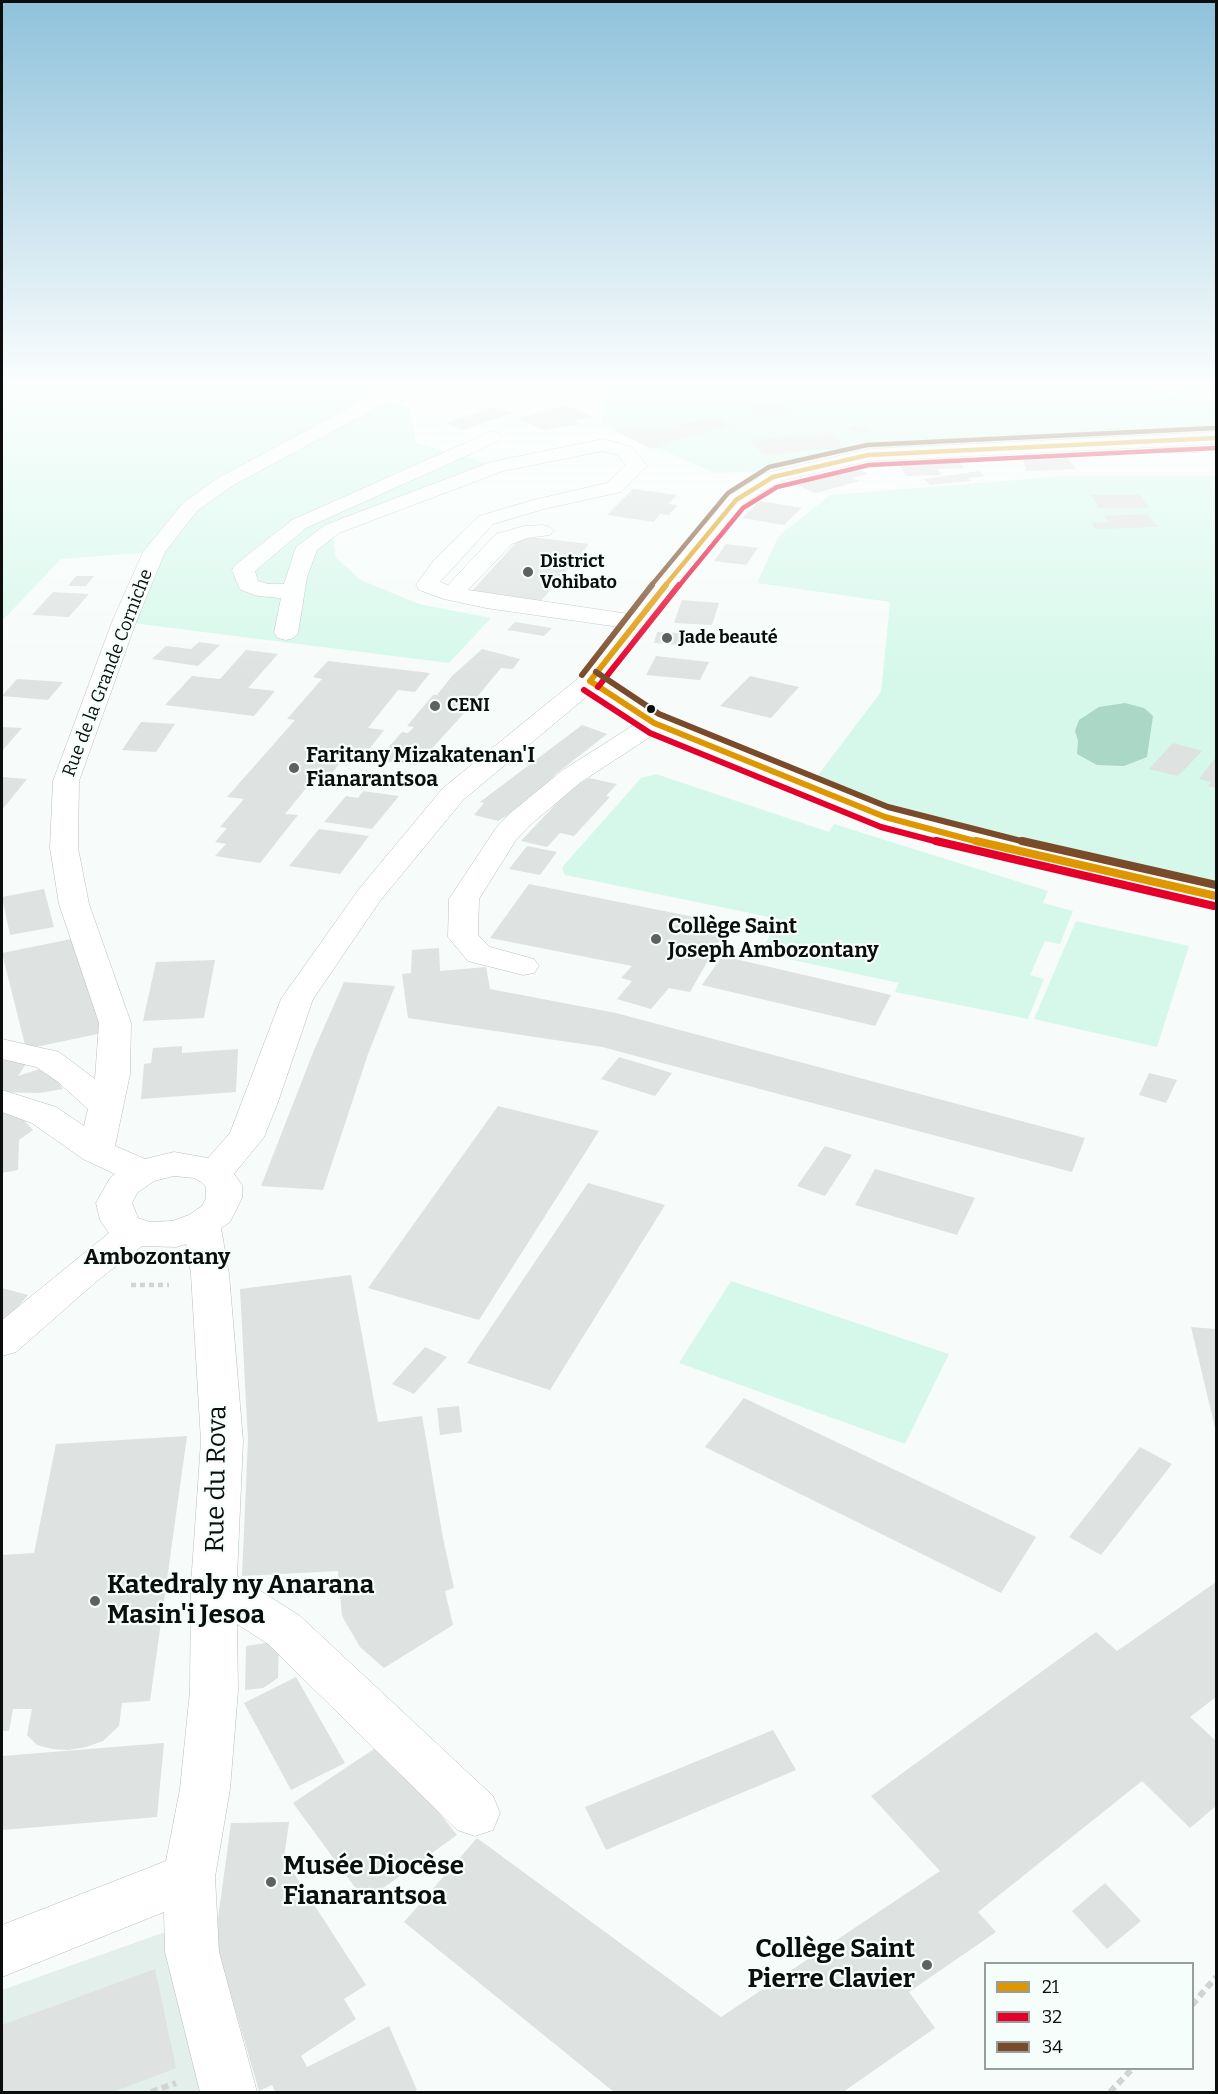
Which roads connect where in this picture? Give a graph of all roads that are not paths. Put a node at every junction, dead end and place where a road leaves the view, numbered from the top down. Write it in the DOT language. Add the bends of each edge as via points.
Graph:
graph roads {
  1 [pos="227,481"];
  2 [pos="395,481"];
  3 [pos="459,481"];
  4 [pos="622,481"];
  5 [pos="767,481"];
  6 [pos="543,531"];
  7 [pos="293,591"];
  8 [pos="452,594"];
  9 [pos="635,622"];
  10 [pos="285,633"];
  11 [pos="590,681"];
  12 [pos="654,723"];
  13 [pos="1216,896"];
  14 [pos="523,966"];
  15 [pos="2,1049"];
  16 [pos="2,1101"];
  17 [pos="106,1106"];
  18 [pos="96,1151"];
  19 [pos="142,1172"];
  20 [pos="214,1174"];
  21 [pos="202,1224"];
  22 [pos="135,1232"];
  23 [pos="2,1342"];
  24 [pos="214,1585"];
  25 [pos="475,1813"];
  26 [pos="189,1877"];
  27 [pos="2,1951"];
  28 [pos="228,2092"];
  1 -- 17 [label="street, Rue de la Grande Corniche" via="190,507 154,552 66,781 64,848 74,904 116,1023 113,1074"];
  2 -- 7 [label="street" via="299,524 243,570 249,585 266,591"];
  3 -- 7 [label="street" via="332,529 307,547"];
  4 -- 8 [label="street" via="614,488 486,520 427,585"];
  5 -- 9 [label="street" via="736,500"];
  6 -- 8 [label="street" via="524,531 504,539"];
  7 -- 10 [label="street"];
  8 -- 9 [label="street"];
  9 -- 11 [label="street"];
  11 -- 12 [label="street"];
  11 -- 20 [label="street" via="453,794 369,895 297,999 246,1137"];
  12 -- 13 [label="street" via="885,817"];
  12 -- 14 [label="street" via="573,776 519,820 464,900 463,937 479,954"];
  15 -- 17 [label="street" via="46,1059"];
  16 -- 18 [label="street" via="44,1115"];
  17 -- 18 [label="street, Rue de la Grande Corniche"];
  18 -- 19 [label="street"];
  19 -- 20 [label="street" via="174,1164 203,1168"];
  19 -- 22 [label="street" via="123,1186 114,1203 118,1220"];
  20 -- 21 [label="street" via="224,1185 224,1198 217,1213"];
  21 -- 22 [label="street" via="190,1231 162,1236"];
  21 -- 24 [label="street, Rue du Rova" via="210,1274 222,1440"];
  22 -- 23 [label="street"];
  24 -- 25 [label="street" via="284,1630"];
  24 -- 26 [label="street, Rue du Rova" via="214,1690 205,1789"];
  26 -- 27 [label="street"];
  26 -- 28 [label="street, Rue du Rova" via="192,1952"];
}
